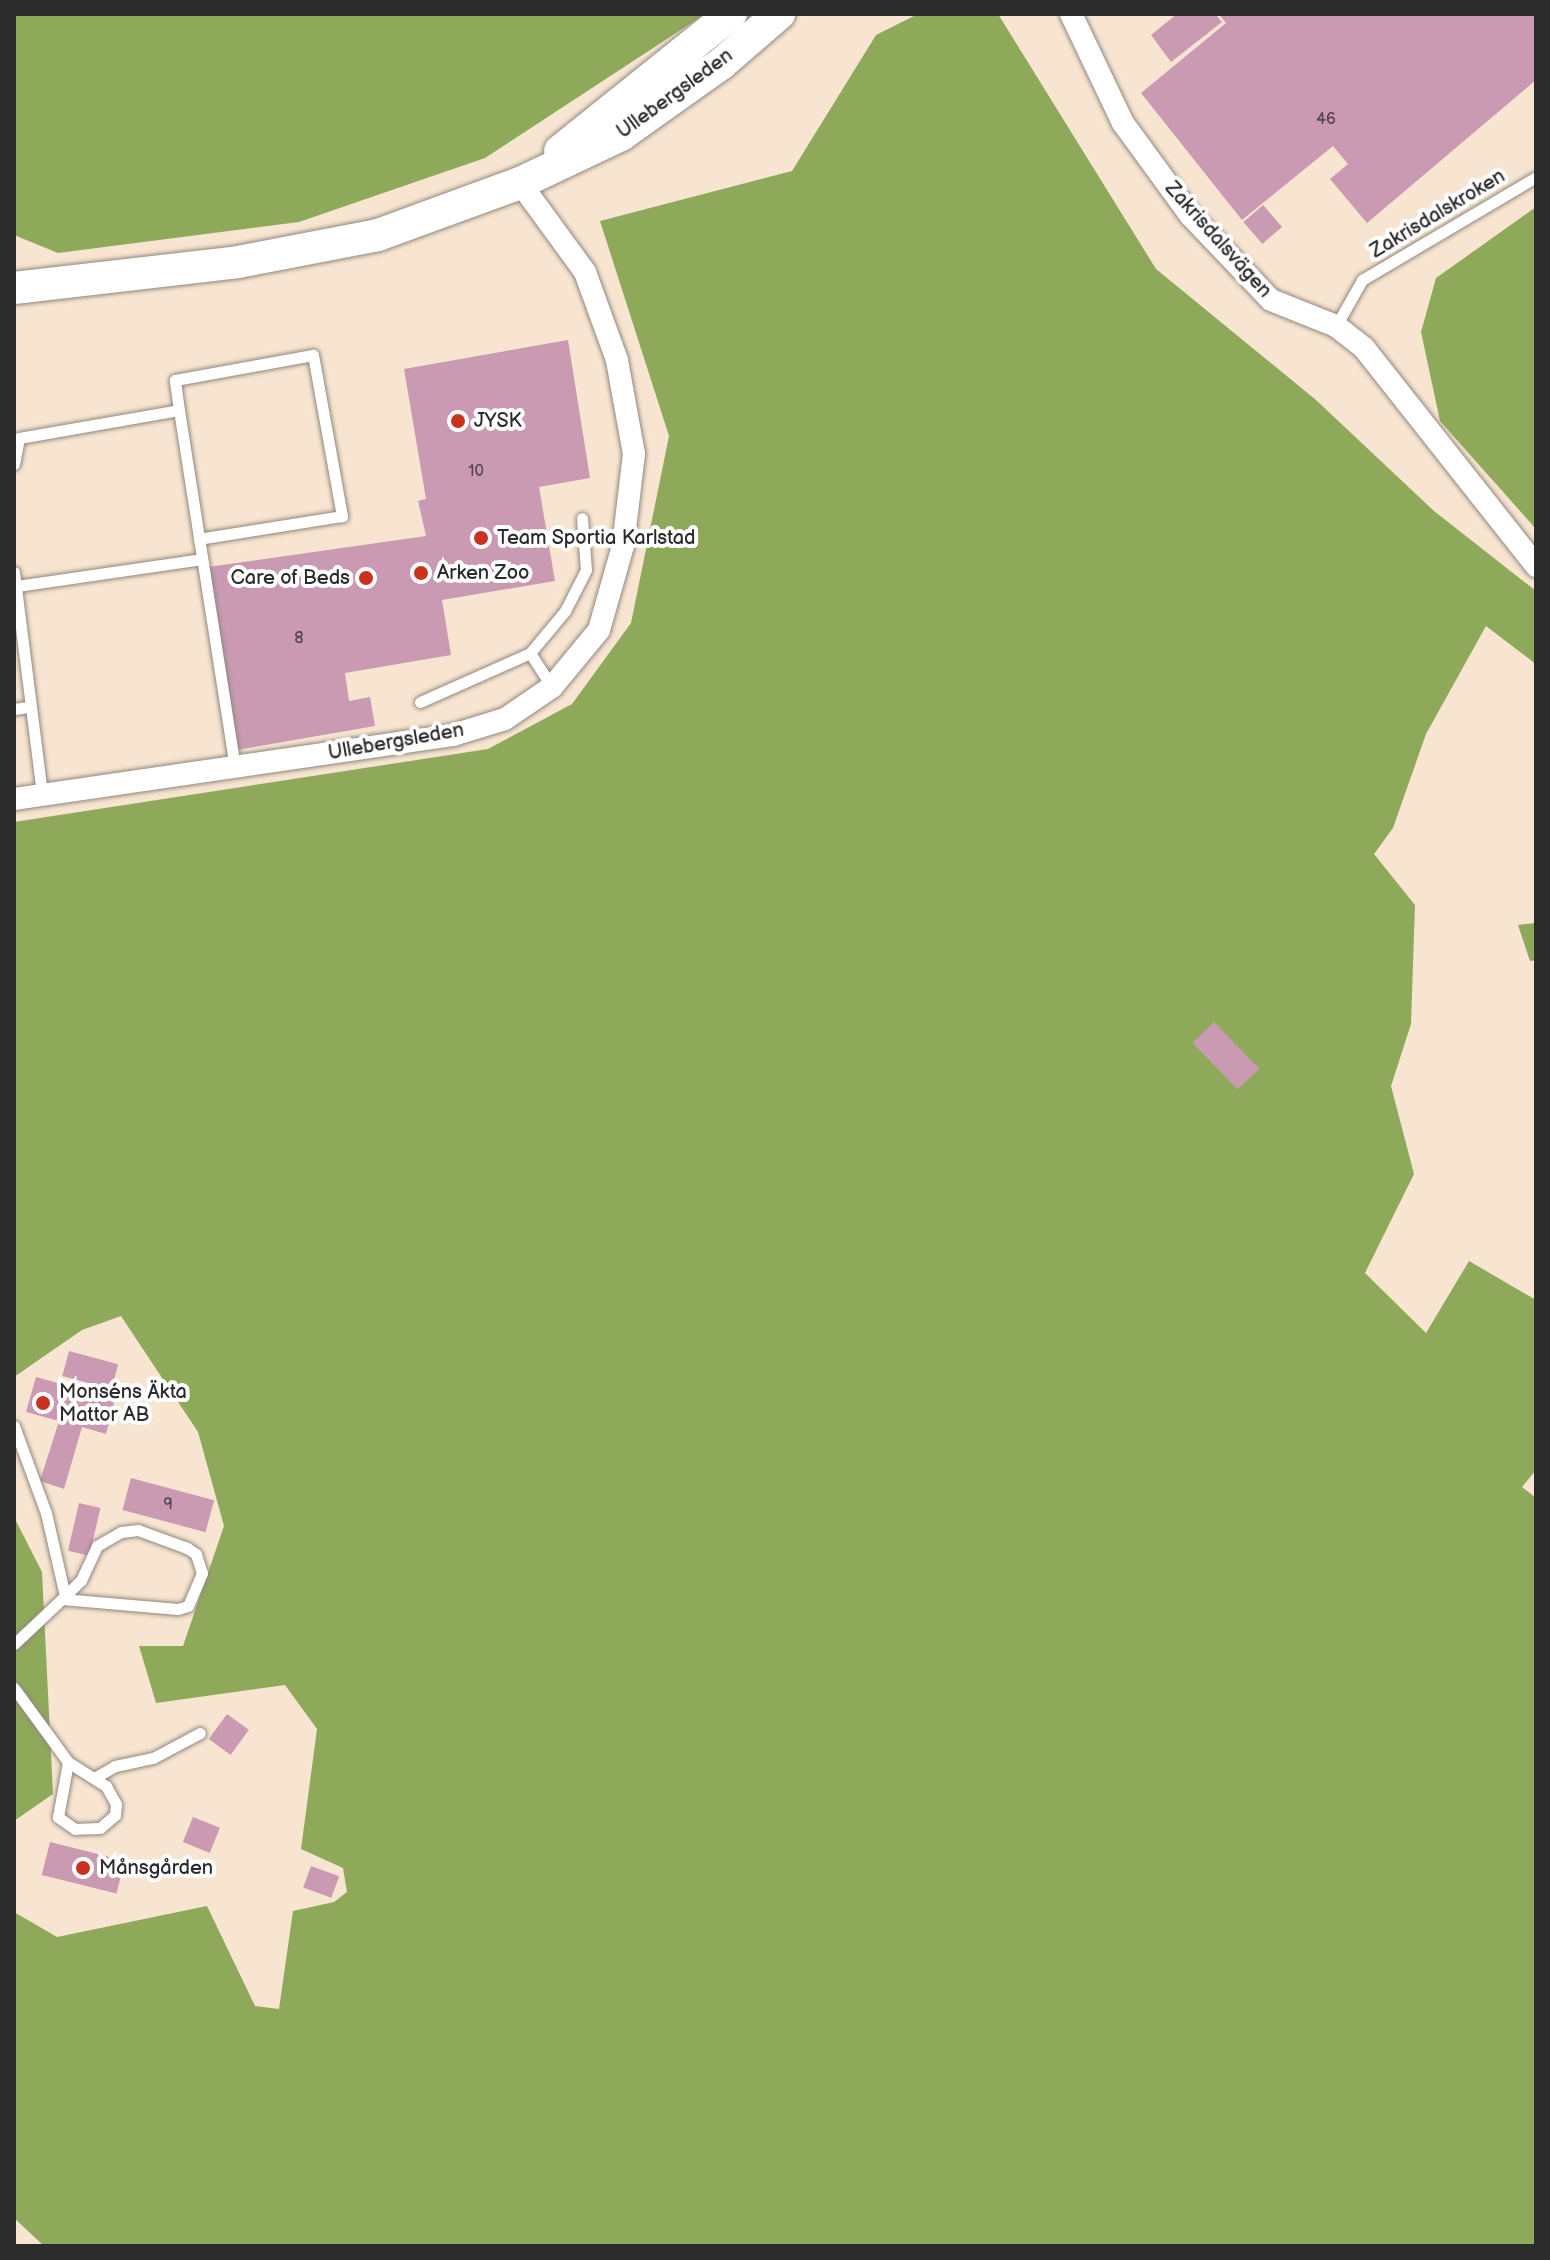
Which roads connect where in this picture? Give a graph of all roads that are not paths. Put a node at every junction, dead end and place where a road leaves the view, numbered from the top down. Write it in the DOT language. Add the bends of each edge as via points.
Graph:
graph roads {
  1 [pos="731,14"];
  2 [pos="779,14"];
  3 [pos="1071,14"];
  4 [pos="1536,177"];
  5 [pos="520,183"];
  6 [pos="14,288"];
  7 [pos="1336,326"];
  8 [pos="179,410"];
  9 [pos="14,464"];
  10 [pos="582,518"];
  11 [pos="199,539"];
  12 [pos="202,559"];
  13 [pos="1536,566"];
  14 [pos="14,572"];
  15 [pos="17,586"];
  16 [pos="530,653"];
  17 [pos="552,687"];
  18 [pos="420,702"];
  19 [pos="28,707"];
  20 [pos="14,709"];
  21 [pos="235,769"];
  22 [pos="42,795"];
  23 [pos="14,799"];
  24 [pos="14,1426"];
  25 [pos="63,1598"];
  26 [pos="14,1644"];
  27 [pos="14,1688"];
  28 [pos="200,1733"];
  29 [pos="68,1762"];
  30 [pos="96,1777"];
  1 -- 5 [label="main road, Ullebergsleden"];
  2 -- 5 [label="main road, Ullebergsleden" via="721,64 621,135"];
  3 -- 7 [label="street, Zakrisdalsvägen" via="1123,123 1190,215 1271,300"];
  4 -- 7 [label="lane, Zakrisdalskroken" via="1362,280"];
  5 -- 6 [label="main road, Ullebergsleden" via="378,235 238,262"];
  5 -- 17 [label="street, Ullebergsleden" via="585,272 617,360 634,454 623,546 599,630"];
  7 -- 13 [label="street, Zakrisdalsvägen" via="1364,348"];
  8 -- 9 [label="lane" via="19,438"];
  8 -- 11 [label="lane"];
  8 -- 11 [label="lane" via="175,380 313,355 342,516"];
  10 -- 16 [label="lane" via="586,570 565,611"];
  11 -- 12 [label="lane"];
  12 -- 15 [label="lane"];
  12 -- 21 [label="lane"];
  14 -- 15 [label="lane"];
  15 -- 19 [label="lane"];
  16 -- 17 [label="lane"];
  16 -- 18 [label="lane"];
  17 -- 21 [label="street, Ullebergsleden" via="505,719 453,735"];
  19 -- 20 [label="lane"];
  19 -- 22 [label="lane"];
  21 -- 22 [label="street, Ullebergsleden"];
  22 -- 23 [label="street, Ullebergsleden"];
  24 -- 25 [label="lane" via="46,1513"];
  25 -- 25 [label="lane" via="81,1580 97,1546 121,1532 138,1530 187,1548 196,1554 202,1573 188,1606 178,1609"];
  25 -- 26 [label="lane"];
  27 -- 29 [label="lane"];
  28 -- 30 [label="lane" via="153,1758 115,1766"];
  29 -- 30 [label="lane"];
  29 -- 30 [label="lane" via="56,1808 67,1826 100,1828 115,1815 116,1804"];
}
